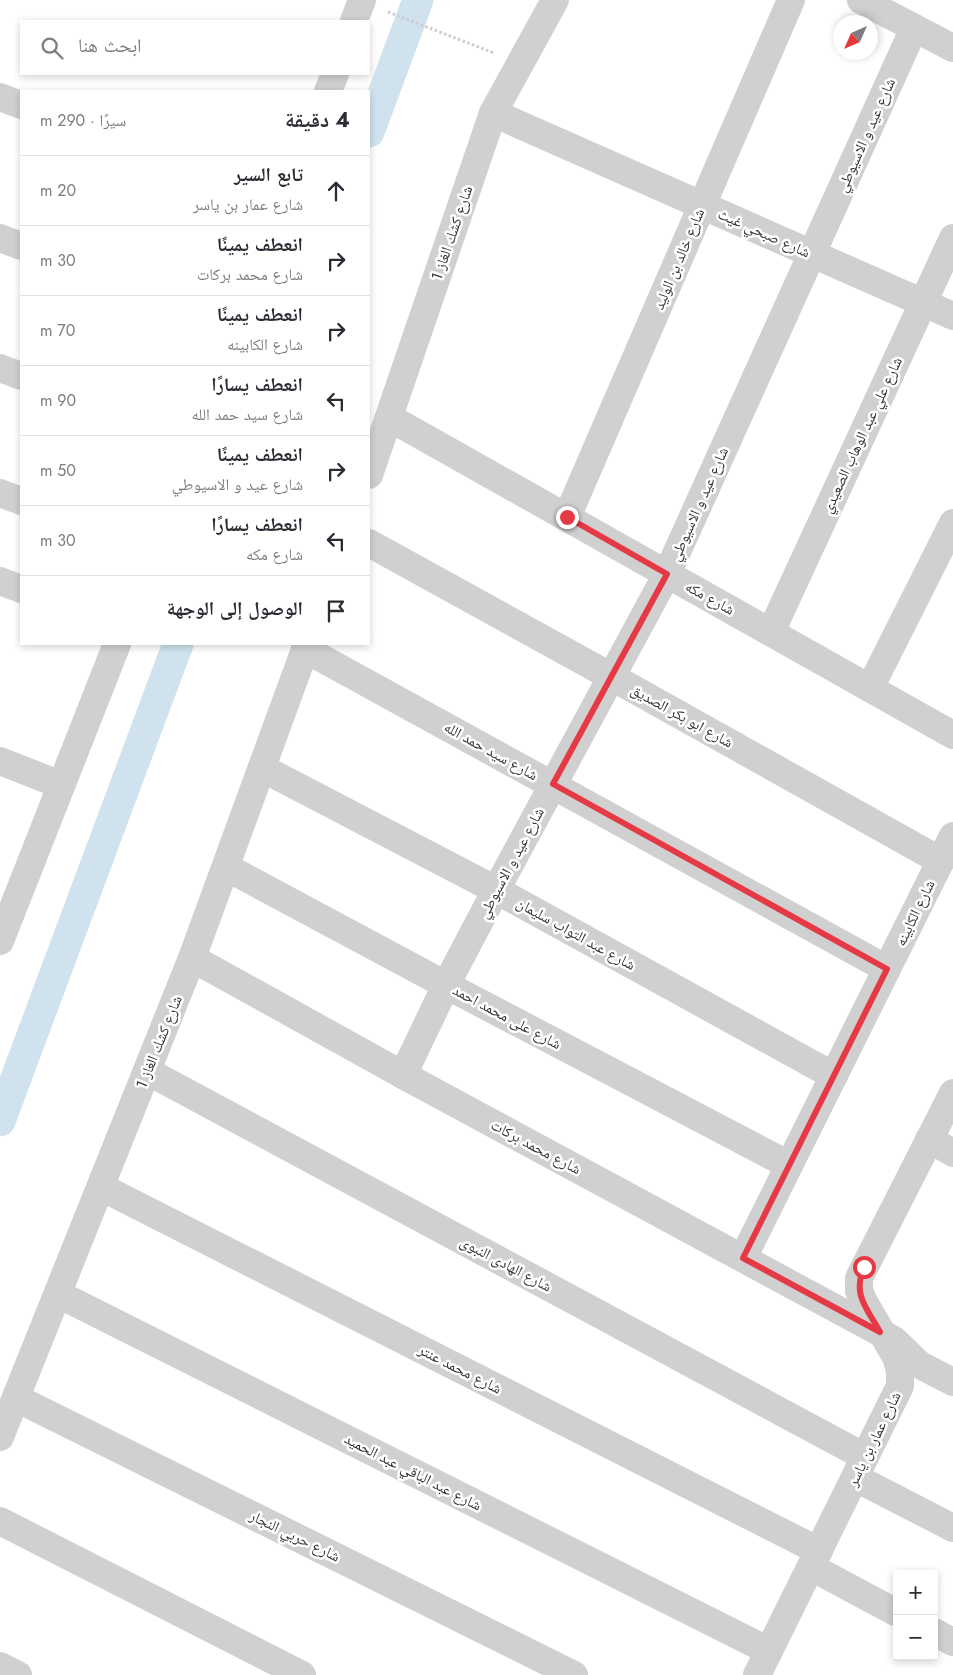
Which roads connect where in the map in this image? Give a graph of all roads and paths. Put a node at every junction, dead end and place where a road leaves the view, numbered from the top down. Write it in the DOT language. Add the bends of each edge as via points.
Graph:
graph roads {
  1 [pos="555,0"];
  2 [pos="791,0"];
  3 [pos="861,0"];
  4 [pos="359,8"];
  5 [pos="914,28"];
  6 [pos="951,43"];
  7 [pos="495,53"];
  8 [pos="335,75"];
  9 [pos="328,90"];
  10 [pos="0,97"];
  11 [pos="20,105"];
  12 [pos="493,112"];
  13 [pos="702,206"];
  14 [pos="0,238"];
  15 [pos="953,238"];
  16 [pos="20,246"];
  17 [pos="812,254"];
  18 [pos="923,303"];
  19 [pos="953,316"];
  20 [pos="0,368"];
  21 [pos="20,376"];
  22 [pos="390,418"];
  23 [pos="370,472"];
  24 [pos="0,492"];
  25 [pos="20,501"];
  26 [pos="567,517"];
  27 [pos="953,523"];
  28 [pos="370,545"];
  29 [pos="667,574"];
  30 [pos="0,581"];
  31 [pos="20,589"];
  32 [pos="771,632"];
  33 [pos="117,645"];
  34 [pos="306,647"];
  35 [pos="612,677"];
  36 [pos="870,688"];
  37 [pos="953,735"];
  38 [pos="0,761"];
  39 [pos="262,768"];
  40 [pos="553,784"];
  41 [pos="61,785"];
  42 [pos="953,836"];
  43 [pos="941,861"];
  44 [pos="226,867"];
  45 [pos="9,890"];
  46 [pos="496,890"];
  47 [pos="0,941"];
  48 [pos="192,958"];
  49 [pos="887,969"];
  50 [pos="446,986"];
  51 [pos="147,1071"];
  52 [pos="402,1075"];
  53 [pos="834,1076"];
  54 [pos="953,1093"];
  55 [pos="929,1139"];
  56 [pos="953,1153"];
  57 [pos="789,1165"];
  58 [pos="101,1187"];
  59 [pos="743,1258"];
  60 [pos="58,1294"];
  61 [pos="880,1332"];
  62 [pos="953,1382"];
  63 [pos="16,1398"];
  64 [pos="0,1437"];
  65 [pos="860,1467"];
  66 [pos="0,1521"];
  67 [pos="953,1528"];
  68 [pos="815,1559"];
  69 [pos="893,1609"];
  70 [pos="938,1634"];
  71 [pos="953,1642"];
  72 [pos="0,1666"];
  73 [pos="767,1666"];
  74 [pos="18,1675"];
  75 [pos="302,1675"];
  76 [pos="574,1675"];
  1 -- 12 [label="street, شارع كشك الغاز 1"];
  2 -- 13 [label="street, شارع خالد بن الوليد"];
  3 -- 5 [label="street"];
  4 -- 7 [label="path" via="425,27"];
  5 -- 6 [label="street"];
  5 -- 17 [label="street, شارع عيد و الاسيوطي"];
  8 -- 9 [label="street"];
  10 -- 11 [label="street"];
  12 -- 13 [label="street, شارع صبحي غيث"];
  12 -- 22 [label="street, شارع كشك الغاز 1"];
  13 -- 17 [label="street, شارع صبحي غيث"];
  13 -- 26 [label="street, شارع خالد بن الوليد"];
  14 -- 16 [label="street"];
  15 -- 18 [label="street, شارع علي عبد الوهاب الصعيدي"];
  17 -- 18 [label="street, شارع صبحي غيث"];
  17 -- 29 [label="street, شارع عيد و الاسيوطي"];
  18 -- 19 [label="street, شارع صبحي غيث"];
  18 -- 32 [label="street, شارع علي عبد الوهاب الصعيدي"];
  20 -- 21 [label="street"];
  22 -- 23 [label="street, شارع كشك الغاز 1"];
  22 -- 26 [label="street, شارع مكه"];
  24 -- 25 [label="street"];
  26 -- 29 [label="street, شارع مكه"];
  27 -- 36 [label="street"];
  28 -- 35 [label="street, شارع ابو بكر الصديق"];
  29 -- 32 [label="street, شارع مكه"];
  29 -- 35 [label="street, شارع عيد و الاسيوطي"];
  30 -- 31 [label="street"];
  32 -- 36 [label="street, شارع مكه"];
  33 -- 41 [label="street"];
  34 -- 39 [label="street, شارع كشك الغاز 1"];
  34 -- 40 [label="street, شارع سيد حمد الله"];
  35 -- 40 [label="street, شارع عيد و الاسيوطي"];
  35 -- 43 [label="street, شارع ابو بكر الصديق"];
  36 -- 37 [label="street, شارع مكه"];
  38 -- 41 [label="street"];
  39 -- 44 [label="street, شارع كشك الغاز 1"];
  39 -- 46 [label="street, شارع عبد التواب سليمان"];
  40 -- 46 [label="street, شارع عيد و الاسيوطي"];
  40 -- 49 [label="street, شارع سيد حمد الله"];
  41 -- 45 [label="street"];
  42 -- 43 [label="street, شارع الكابينه"];
  43 -- 49 [label="street, شارع الكابينه"];
  44 -- 48 [label="street, شارع كشك الغاز 1"];
  44 -- 50 [label="street, شارع على محمد احمد"];
  45 -- 47 [label="street"];
  46 -- 50 [label="street, شارع عيد و الاسيوطي"];
  46 -- 53 [label="street, شارع عبد التواب سليمان"];
  48 -- 51 [label="street, شارع كشك الغاز 1"];
  48 -- 52 [label="street, شارع محمد بركات"];
  49 -- 53 [label="street, شارع الكابينه"];
  50 -- 52 [label="street, شارع عيد و الاسيوطي"];
  50 -- 57 [label="street, شارع على محمد احمد"];
  51 -- 58 [label="street, شارع كشك الغاز 1"];
  51 -- 65 [label="street, شارع الهادى النبوى"];
  52 -- 59 [label="street, شارع محمد بركات"];
  53 -- 57 [label="street, شارع الكابينه"];
  54 -- 55 [label="street, شارع عمار بن ياسر"];
  55 -- 56 [label="street"];
  55 -- 61 [label="street, شارع عمار بن ياسر" via="859,1278 859,1291"];
  57 -- 59 [label="street, شارع الكابينه"];
  58 -- 60 [label="street, شارع كشك الغاز 1"];
  58 -- 68 [label="street, شارع محمد عنتر"];
  59 -- 61 [label="street, شارع محمد بركات"];
  60 -- 63 [label="street, شارع كشك الغاز 1"];
  60 -- 73 [label="street, شارع عبد الباقي عبد الحميد"];
  61 -- 62 [label="street, شارع محمد بركات" via="920,1364"];
  61 -- 65 [label="street, شارع عمار بن ياسر" via="896,1357 900,1386"];
  63 -- 64 [label="street, شارع كشك الغاز 1"];
  63 -- 76 [label="street, شارع حربي النجار"];
  65 -- 67 [label="street, شارع الهادى النبوى"];
  65 -- 68 [label="street, شارع عمار بن ياسر"];
  66 -- 75 [label="street"];
  68 -- 69 [label="street, شارع محمد عنتر"];
  68 -- 73 [label="street, شارع عمار بن ياسر"];
  70 -- 71 [label="street"];
  72 -- 74 [label="street"];
}
